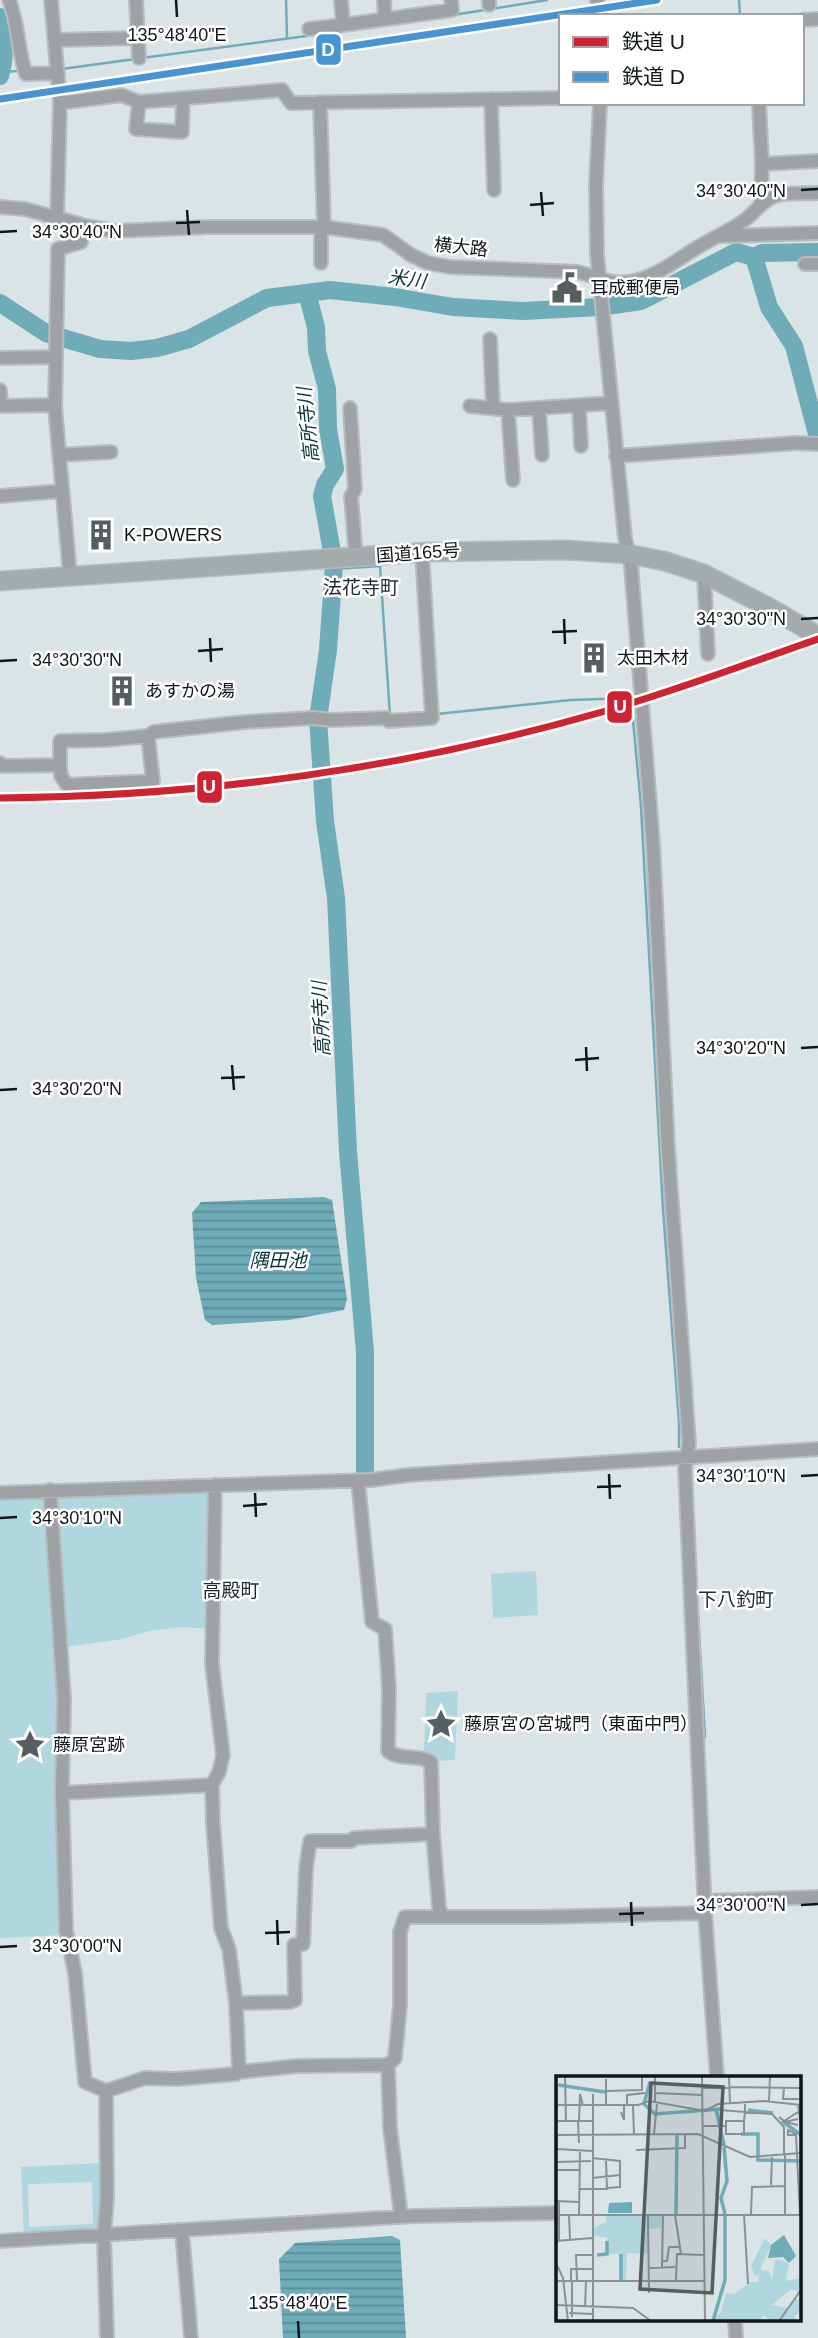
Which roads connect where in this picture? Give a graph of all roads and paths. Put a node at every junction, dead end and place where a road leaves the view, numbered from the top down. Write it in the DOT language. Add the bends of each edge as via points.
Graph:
graph roads {
  1 [pos="9,0"];
  2 [pos="51,0"];
  3 [pos="136,0"];
  4 [pos="341,0"];
  5 [pos="384,0"];
  6 [pos="451,0"];
  7 [pos="385,19"];
  8 [pos="343,25"];
  9 [pos="309,29"];
  10 [pos="138,38"];
  11 [pos="56,40"];
  12 [pos="139,58"];
  13 [pos="58,73"];
  14 [pos="183,98"];
  15 [pos="559,98"];
  16 [pos="491,99"];
  17 [pos="139,102"];
  18 [pos="320,102"];
  19 [pos="60,103"];
  20 [pos="600,105"];
  21 [pos="759,105"];
  22 [pos="818,161"];
  23 [pos="762,164"];
  24 [pos="494,190"];
  25 [pos="818,193"];
  26 [pos="761,204"];
  27 [pos="0,206"];
  28 [pos="57,218"];
  29 [pos="86,226"];
  30 [pos="323,227"];
  31 [pos="818,233"];
  32 [pos="722,236"];
  33 [pos="321,263"];
  34 [pos="599,281"];
  35 [pos="490,339"];
  36 [pos="55,351"];
  37 [pos="0,358"];
  38 [pos="0,390"];
  39 [pos="612,403"];
  40 [pos="579,405"];
  41 [pos="470,406"];
  42 [pos="55,407"];
  43 [pos="349,408"];
  44 [pos="493,408"];
  45 [pos="539,408"];
  46 [pos="508,410"];
  47 [pos="817,444"];
  48 [pos="581,446"];
  49 [pos="111,452"];
  50 [pos="59,455"];
  51 [pos="542,455"];
  52 [pos="616,456"];
  53 [pos="513,481"];
  54 [pos="62,491"];
  55 [pos="0,496"];
  56 [pos="422,552"];
  57 [pos="628,554"];
  58 [pos="356,558"];
  59 [pos="704,574"];
  60 [pos="70,575"];
  61 [pos="0,581"];
  62 [pos="818,636"];
  63 [pos="708,654"];
  64 [pos="148,736"];
  65 [pos="0,763"];
  66 [pos="60,765"];
  67 [pos="818,1450"];
  68 [pos="687,1458"];
  69 [pos="358,1481"];
  70 [pos="215,1485"];
  71 [pos="50,1490"];
  72 [pos="0,1493"];
  73 [pos="212,1785"];
  74 [pos="62,1793"];
  75 [pos="433,1834"];
  76 [pos="818,1897"];
  77 [pos="705,1907"];
  78 [pos="442,1915"];
  79 [pos="236,2003"];
  80 [pos="388,2064"];
  81 [pos="239,2072"];
  82 [pos="717,2076"];
  83 [pos="106,2091"];
  84 [pos="556,2213"];
  85 [pos="401,2216"];
  86 [pos="182,2231"];
  87 [pos="104,2235"];
  88 [pos="0,2241"];
  89 [pos="735,2320"];
  90 [pos="107,2338"];
  91 [pos="191,2338"];
  92 [pos="736,2338"];
  1 -- 13 [label="street" via="26,74"];
  2 -- 11 [label="street"];
  3 -- 10 [label="street"];
  4 -- 8 [label="street"];
  5 -- 7 [label="street"];
  6 -- 7 [label="street" via="452,10"];
  7 -- 8 [label="street"];
  8 -- 9 [label="street"];
  10 -- 11 [label="street"];
  10 -- 12 [label="street"];
  11 -- 13 [label="street"];
  13 -- 19 [label="street"];
  14 -- 17 [label="street"];
  14 -- 17 [label="street" via="182,132 136,129"];
  14 -- 18 [label="street" via="282,90 291,103"];
  15 -- 16 [label="street"];
  16 -- 18 [label="street"];
  16 -- 24 [label="street"];
  17 -- 19 [label="street" via="121,96"];
  18 -- 30 [label="street"];
  19 -- 28 [label="street"];
  20 -- 34 [label="street"];
  21 -- 23 [label="street"];
  22 -- 23 [label="street"];
  23 -- 26 [label="street"];
  25 -- 26 [label="street, 横大路" via="776,195"];
  26 -- 32 [label="street, 横大路"];
  27 -- 28 [label="street, 横大路"];
  28 -- 29 [label="street, 横大路"];
  29 -- 30 [label="street, 横大路" via="115,231"];
  29 -- 36 [label="street" via="81,243 58,249"];
  30 -- 33 [label="street"];
  30 -- 34 [label="street, 横大路" via="383,235 428,263 578,272"];
  31 -- 32 [label="street"];
  32 -- 34 [label="street, 横大路" via="666,268 629,282"];
  34 -- 39 [label="street"];
  35 -- 44 [label="street"];
  36 -- 37 [label="street"];
  36 -- 42 [label="street"];
  38 -- 42 [label="street" via="1,406"];
  39 -- 40 [label="street"];
  39 -- 52 [label="street"];
  40 -- 45 [label="street"];
  40 -- 48 [label="street"];
  41 -- 44 [label="street"];
  42 -- 50 [label="street"];
  43 -- 58 [label="street"];
  44 -- 46 [label="street"];
  45 -- 46 [label="street"];
  45 -- 51 [label="street"];
  46 -- 53 [label="street"];
  47 -- 52 [label="street"];
  49 -- 50 [label="street"];
  50 -- 54 [label="street"];
  52 -- 57 [label="street"];
  54 -- 55 [label="street"];
  54 -- 60 [label="street"];
  56 -- 57 [label="highway, 国道165号"];
  56 -- 58 [label="highway, 国道165号"];
  56 -- 64 [label="street" via="432,718 232,724"];
  57 -- 59 [label="highway, 国道165号"];
  57 -- 68 [label="street" via="652,831"];
  58 -- 60 [label="highway, 国道165号"];
  59 -- 62 [label="highway, 国道165号"];
  59 -- 63 [label="street"];
  60 -- 61 [label="highway, 国道165号"];
  64 -- 66 [label="street" via="60,741"];
  64 -- 66 [label="street" via="153,781 67,785"];
  65 -- 66 [label="street"];
  67 -- 68 [label="street"];
  68 -- 69 [label="street"];
  68 -- 77 [label="street"];
  69 -- 70 [label="street"];
  69 -- 75 [label="street" via="372,1622 384,1629 388,1751 431,1762"];
  70 -- 71 [label="street"];
  70 -- 73 [label="street" via="212,1664 223,1755"];
  71 -- 72 [label="street"];
  71 -- 74 [label="street" via="64,1699"];
  73 -- 74 [label="street"];
  73 -- 79 [label="street" via="221,1928 229,1950"];
  74 -- 83 [label="street" via="66,1930 85,2082"];
  75 -- 78 [label="street"];
  75 -- 79 [label="street" via="310,1841 303,1944 294,1945 295,2000"];
  76 -- 77 [label="street"];
  77 -- 78 [label="street" via="541,1917"];
  77 -- 82 [label="street"];
  78 -- 80 [label="street" via="405,1917 400,1931 395,2058"];
  79 -- 81 [label="street"];
  80 -- 81 [label="street"];
  80 -- 85 [label="street"];
  81 -- 83 [label="street" via="145,2078"];
  83 -- 87 [label="street"];
  84 -- 85 [label="street"];
  85 -- 86 [label="street"];
  86 -- 87 [label="street"];
  86 -- 91 [label="street"];
  87 -- 88 [label="street"];
  87 -- 90 [label="street"];
  89 -- 92 [label="street"];
}
